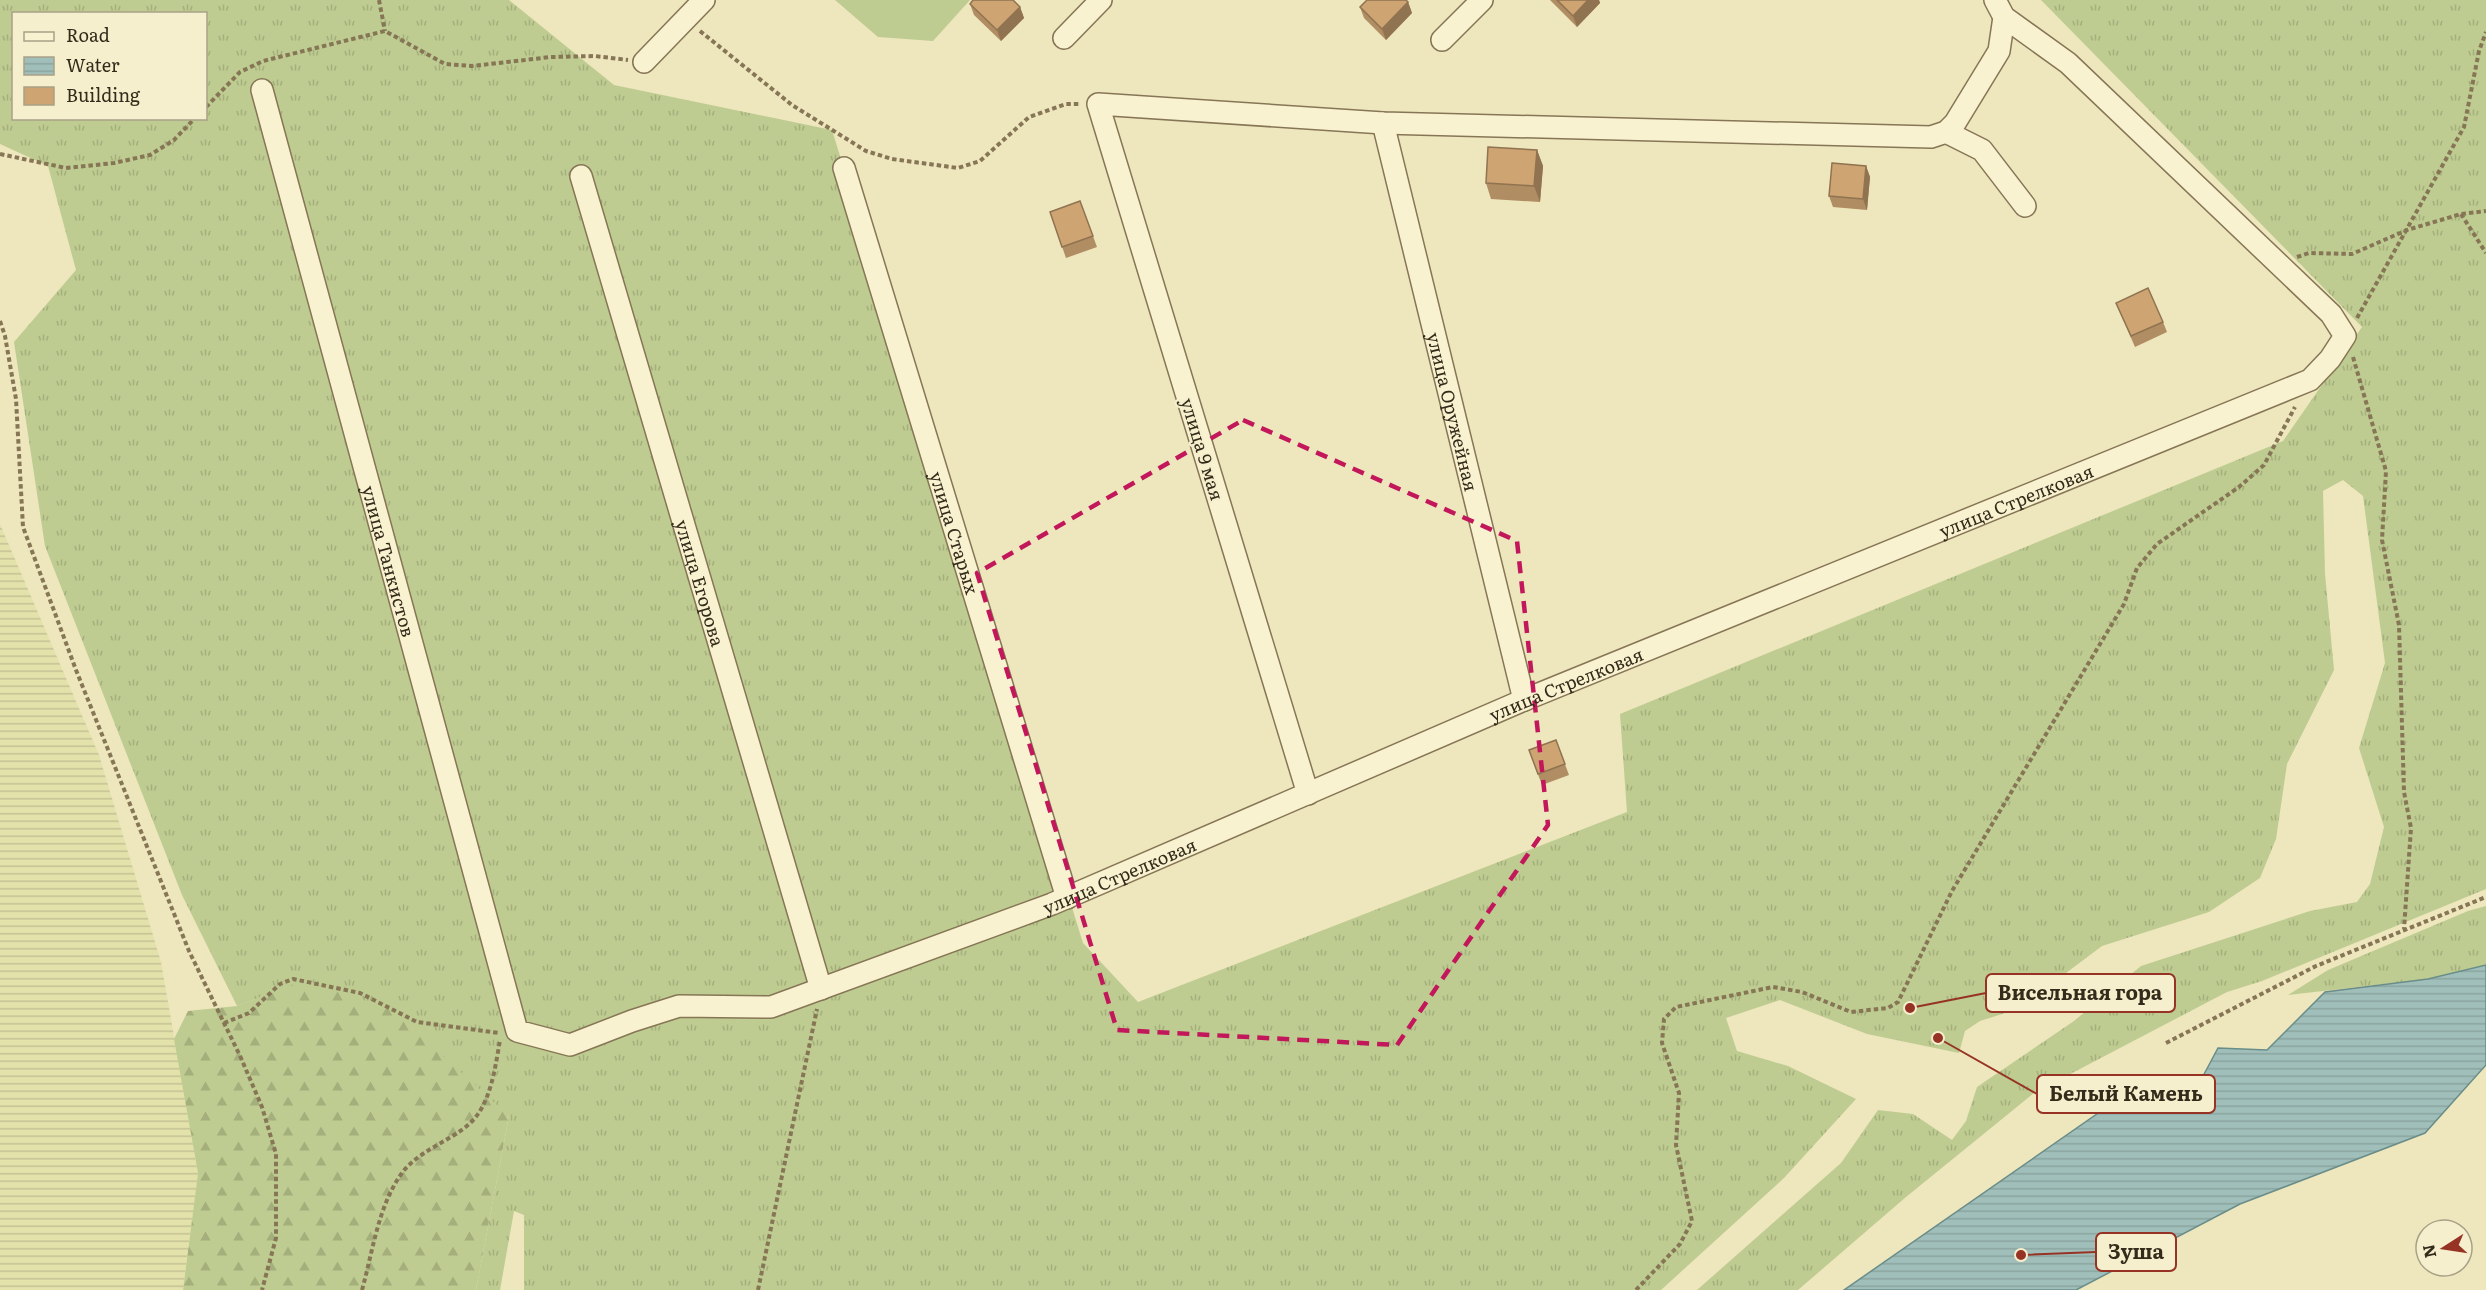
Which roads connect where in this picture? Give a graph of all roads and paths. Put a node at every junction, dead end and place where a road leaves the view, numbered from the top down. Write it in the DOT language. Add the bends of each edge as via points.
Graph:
graph roads {
  1 [pos="380,0"];
  2 [pos="704,0"];
  3 [pos="1101,0"];
  4 [pos="1482,0"];
  5 [pos="2000,8"];
  6 [pos="685,19"];
  7 [pos="385,31"];
  8 [pos="2486,32"];
  9 [pos="1064,38"];
  10 [pos="1442,40"];
  11 [pos="644,62"];
  12 [pos="262,90"];
  13 [pos="1098,104"];
  14 [pos="207,107"];
  15 [pos="193,120"];
  16 [pos="1383,123"];
  17 [pos="1946,132"];
  18 [pos="0,154"];
  19 [pos="844,168"];
  20 [pos="581,176"];
  21 [pos="2025,206"];
  22 [pos="2486,211"];
  23 [pos="2461,214"];
  24 [pos="2407,230"];
  25 [pos="2486,253"];
  26 [pos="2277,262"];
  27 [pos="0,321"];
  28 [pos="2346,336"];
  29 [pos="2310,380"];
  30 [pos="1524,700"];
  31 [pos="1308,794"];
  32 [pos="2486,897"];
  33 [pos="1067,898"];
  34 [pos="2404,929"];
  35 [pos="821,989"];
  36 [pos="224,1023"];
  37 [pos="509,1032"];
  38 [pos="2166,1043"];
  39 [pos="262,1290"];
  40 [pos="362,1290"];
  41 [pos="758,1290"];
  42 [pos="1636,1290"];
  1 -- 7 [label="path"];
  2 -- 6 [label="street"];
  3 -- 9 [label="street"];
  4 -- 10 [label="street"];
  5 -- 17 [label="street" via="1999,51"];
  5 -- 26 [label="street" via="2068,63"];
  6 -- 11 [label="street"];
  6 -- 13 [label="path" via="792,105 866,151 892,159 958,168 980,161 1029,117 1066,104"];
  7 -- 11 [label="path" via="445,64 472,66 595,56"];
  7 -- 14 [label="path" via="263,62 240,72"];
  8 -- 24 [label="path" via="2464,128"];
  12 -- 37 [label="street, улица Танкистов"];
  13 -- 16 [label="street"];
  13 -- 31 [label="street, улица 9 мая"];
  15 -- 18 [label="path" via="174,140 150,155 114,163 66,168"];
  16 -- 17 [label="street" via="1931,137"];
  16 -- 30 [label="street, улица Оружейная"];
  17 -- 21 [label="street" via="1982,150"];
  19 -- 33 [label="street, улица Старых"];
  20 -- 35 [label="street, улица Егорова"];
  22 -- 23 [label="path"];
  23 -- 24 [label="path"];
  23 -- 25 [label="path"];
  24 -- 26 [label="path" via="2352,254 2309,253"];
  24 -- 28 [label="path"];
  26 -- 28 [label="street" via="2331,314"];
  27 -- 36 [label="path" via="16,399 23,527 75,669 189,951"];
  28 -- 29 [label="street"];
  28 -- 34 [label="path" via="2386,471 2382,540 2399,625 2404,792 2411,828"];
  29 -- 30 [label="street, улица Стрелковая"];
  29 -- 42 [label="path" via="2264,465 2157,544 2137,568 2124,604 1952,891 1898,1002 1888,1008 1851,1012 1802,992 1773,987 1677,1007 1664,1019 1662,1042 1680,1093 1676,1145 1692,1221 1680,1244"];
  30 -- 31 [label="street, улица Стрелковая"];
  31 -- 33 [label="street, улица Стрелковая"];
  32 -- 34 [label="path"];
  33 -- 35 [label="street, улица Стрелковая"];
  34 -- 38 [label="path" via="2316,966"];
  35 -- 37 [label="street, улица Стрелковая" via="771,1007 679,1006 570,1045"];
  35 -- 41 [label="path"];
  36 -- 37 [label="path" via="249,1013 280,984 293,979 360,993 417,1022"];
  36 -- 39 [label="path" via="262,1107 276,1155 276,1238"];
  37 -- 40 [label="path" via="477,1116 420,1154 387,1196"];
}
